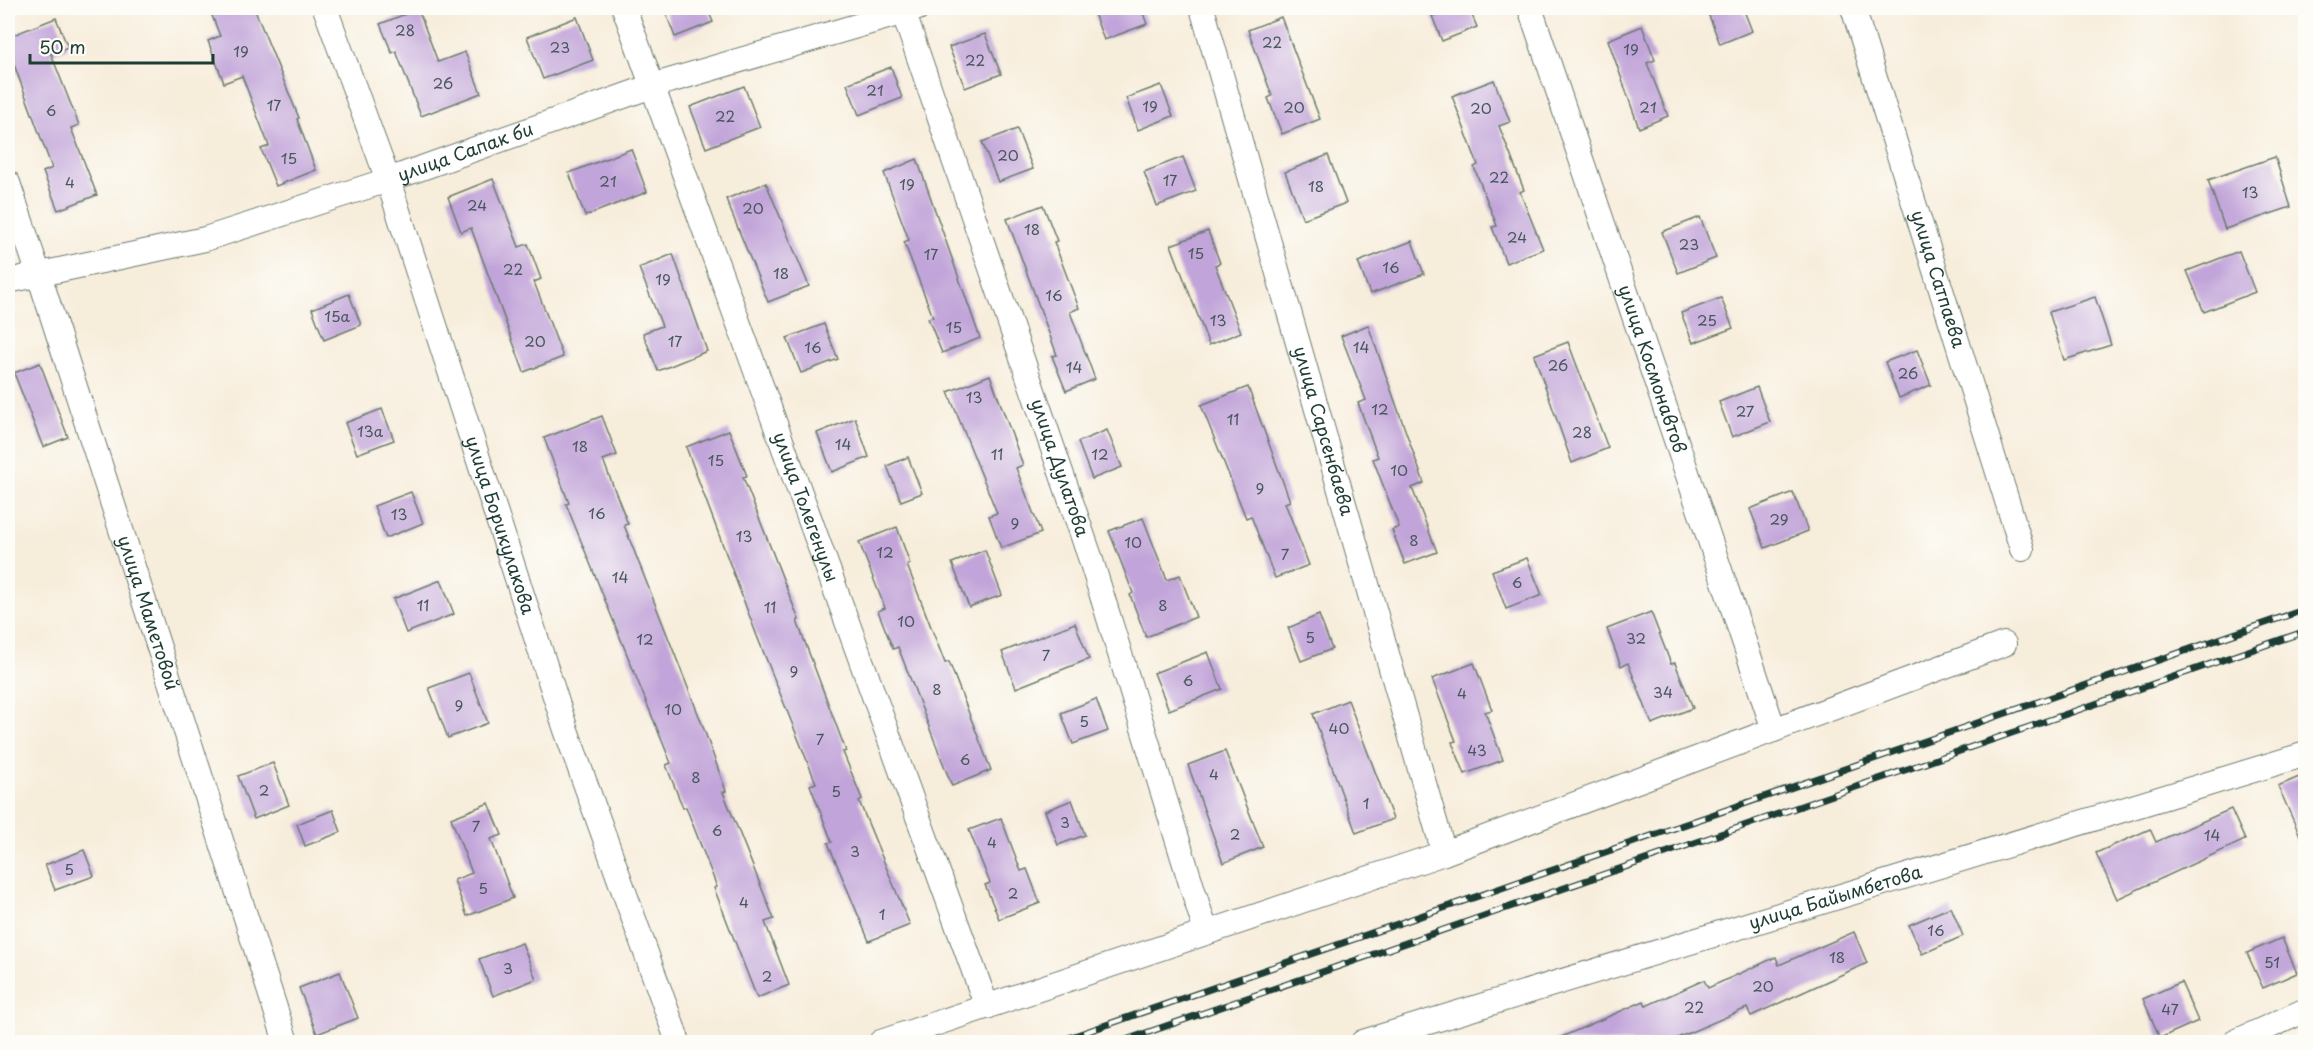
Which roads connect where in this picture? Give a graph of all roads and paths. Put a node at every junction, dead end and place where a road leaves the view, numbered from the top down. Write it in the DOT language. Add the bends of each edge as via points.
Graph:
graph roads {
  1 [pos="325,8"];
  2 [pos="624,8"];
  3 [pos="1202,8"];
  4 [pos="1530,8"];
  5 [pos="1853,8"];
  6 [pos="908,9"];
  7 [pos="652,86"];
  8 [pos="388,180"];
  9 [pos="8,183"];
  10 [pos="39,275"];
  11 [pos="8,281"];
  12 [pos="2022,549"];
  13 [pos="2004,644"];
  14 [pos="1774,730"];
  15 [pos="2306,754"];
  16 [pos="1444,852"];
  17 [pos="1206,933"];
  18 [pos="987,1007"];
  19 [pos="2306,1010"];
  20 [pos="286,1042"];
  21 [pos="678,1042"];
  22 [pos="881,1042"];
  23 [pos="1363,1042"];
  24 [pos="2235,1042"];
  1 -- 8 [label="street, улица Борикулакова"];
  2 -- 7 [label="street, улица Толегенулы"];
  3 -- 16 [label="street, улица Сарсенбаева"];
  4 -- 14 [label="street, улица Космонавтов"];
  5 -- 12 [label="street, улица Сатпаева"];
  6 -- 7 [label="street, улица Сапак би"];
  6 -- 17 [label="street, улица Дулатова" via="1089,557"];
  7 -- 8 [label="street, улица Сапак би"];
  7 -- 18 [label="street, улица Толегенулы"];
  8 -- 10 [label="street, улица Сапак би" via="204,239"];
  8 -- 21 [label="street, улица Борикулакова" via="566,730"];
  9 -- 10 [label="street, улица Маметовой"];
  10 -- 11 [label="street, улица Сапак би"];
  10 -- 20 [label="street, улица Маметовой"];
  13 -- 14 [label="street"];
  14 -- 16 [label="street"];
  15 -- 23 [label="street, улица Байымбетова"];
  16 -- 17 [label="street"];
  17 -- 18 [label="street"];
  18 -- 22 [label="street"];
  19 -- 24 [label="street"];
}
